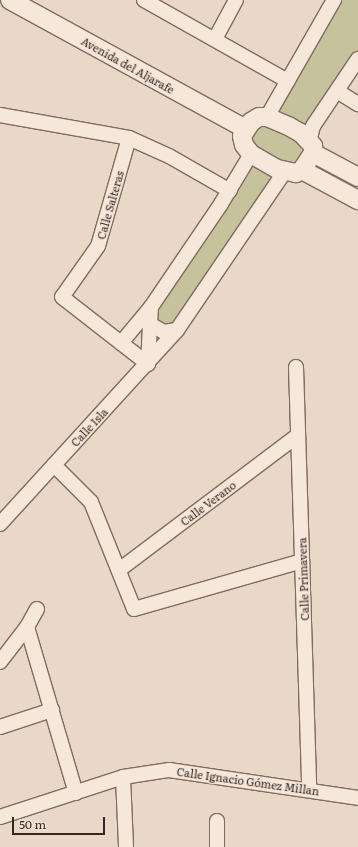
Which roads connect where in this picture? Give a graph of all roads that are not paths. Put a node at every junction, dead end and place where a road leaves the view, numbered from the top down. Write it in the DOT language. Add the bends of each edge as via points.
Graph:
graph roads {
  1 [pos="10,0"];
  2 [pos="236,0"];
  3 [pos="334,0"];
  4 [pos="152,2"];
  5 [pos="215,39"];
  6 [pos="358,58"];
  7 [pos="288,81"];
  8 [pos="336,91"];
  9 [pos="358,104"];
  10 [pos="0,115"];
  11 [pos="267,117"];
  12 [pos="246,130"];
  13 [pos="129,138"];
  14 [pos="311,148"];
  15 [pos="251,154"];
  16 [pos="294,170"];
  17 [pos="358,177"];
  18 [pos="230,191"];
  19 [pos="358,200"];
  20 [pos="151,307"];
  21 [pos="150,324"];
  22 [pos="177,330"];
  23 [pos="121,343"];
  24 [pos="148,364"];
  25 [pos="296,367"];
  26 [pos="297,436"];
  27 [pos="54,465"];
  28 [pos="0,524"];
  29 [pos="302,561"];
  30 [pos="119,570"];
  31 [pos="37,610"];
  32 [pos="27,628"];
  33 [pos="0,662"];
  34 [pos="52,710"];
  35 [pos="0,727"];
  36 [pos="124,777"];
  37 [pos="308,790"];
  38 [pos="76,793"];
  39 [pos="358,798"];
  40 [pos="0,817"];
  41 [pos="217,821"];
  42 [pos="126,847"];
  43 [pos="217,847"];
  1 -- 12 [label="street, Avenida del Aljarafe"];
  2 -- 5 [label="street"];
  3 -- 7 [label="street"];
  4 -- 5 [label="street"];
  5 -- 7 [label="street"];
  6 -- 8 [label="street"];
  7 -- 11 [label="street"];
  8 -- 9 [label="street"];
  8 -- 14 [label="street" via="313,126"];
  10 -- 13 [label="street"];
  11 -- 12 [label="street" via="259,117 251,122"];
  11 -- 14 [label="street" via="290,126"];
  12 -- 15 [label="street" via="242,136 244,145"];
  13 -- 18 [label="street" via="169,156"];
  13 -- 23 [label="street, Calle Salteras" via="98,246 62,296"];
  14 -- 16 [label="street"];
  14 -- 17 [label="street"];
  15 -- 16 [label="street" via="266,164"];
  15 -- 18 [label="street"];
  16 -- 19 [label="street"];
  16 -- 22 [label="street, Calle Isla"];
  18 -- 20 [label="street"];
  20 -- 21 [label="street"];
  20 -- 23 [label="street"];
  21 -- 22 [label="street" via="164,332"];
  21 -- 24 [label="street"];
  22 -- 24 [label="street, Calle Isla"];
  23 -- 24 [label="street, Calle Salteras"];
  24 -- 27 [label="street, Calle Isla"];
  25 -- 26 [label="street, Calle Primavera"];
  26 -- 29 [label="street, Calle Primavera"];
  26 -- 30 [label="street, Calle Verano"];
  27 -- 28 [label="street, Calle Isla"];
  27 -- 30 [label="street" via="91,502"];
  29 -- 30 [label="street" via="134,609"];
  29 -- 37 [label="street, Calle Primavera"];
  31 -- 32 [label="street"];
  32 -- 33 [label="street"];
  32 -- 34 [label="street"];
  34 -- 35 [label="street"];
  34 -- 38 [label="street"];
  36 -- 37 [label="street, Calle Ignacio Gómez Millan" via="169,770"];
  36 -- 38 [label="street, Calle Ignacio Gómez Millan"];
  36 -- 42 [label="street"];
  37 -- 39 [label="street, Calle Ignacio Gómez Millan"];
  38 -- 40 [label="street, Calle Ignacio Gómez Millan"];
  41 -- 43 [label="street"];
}
